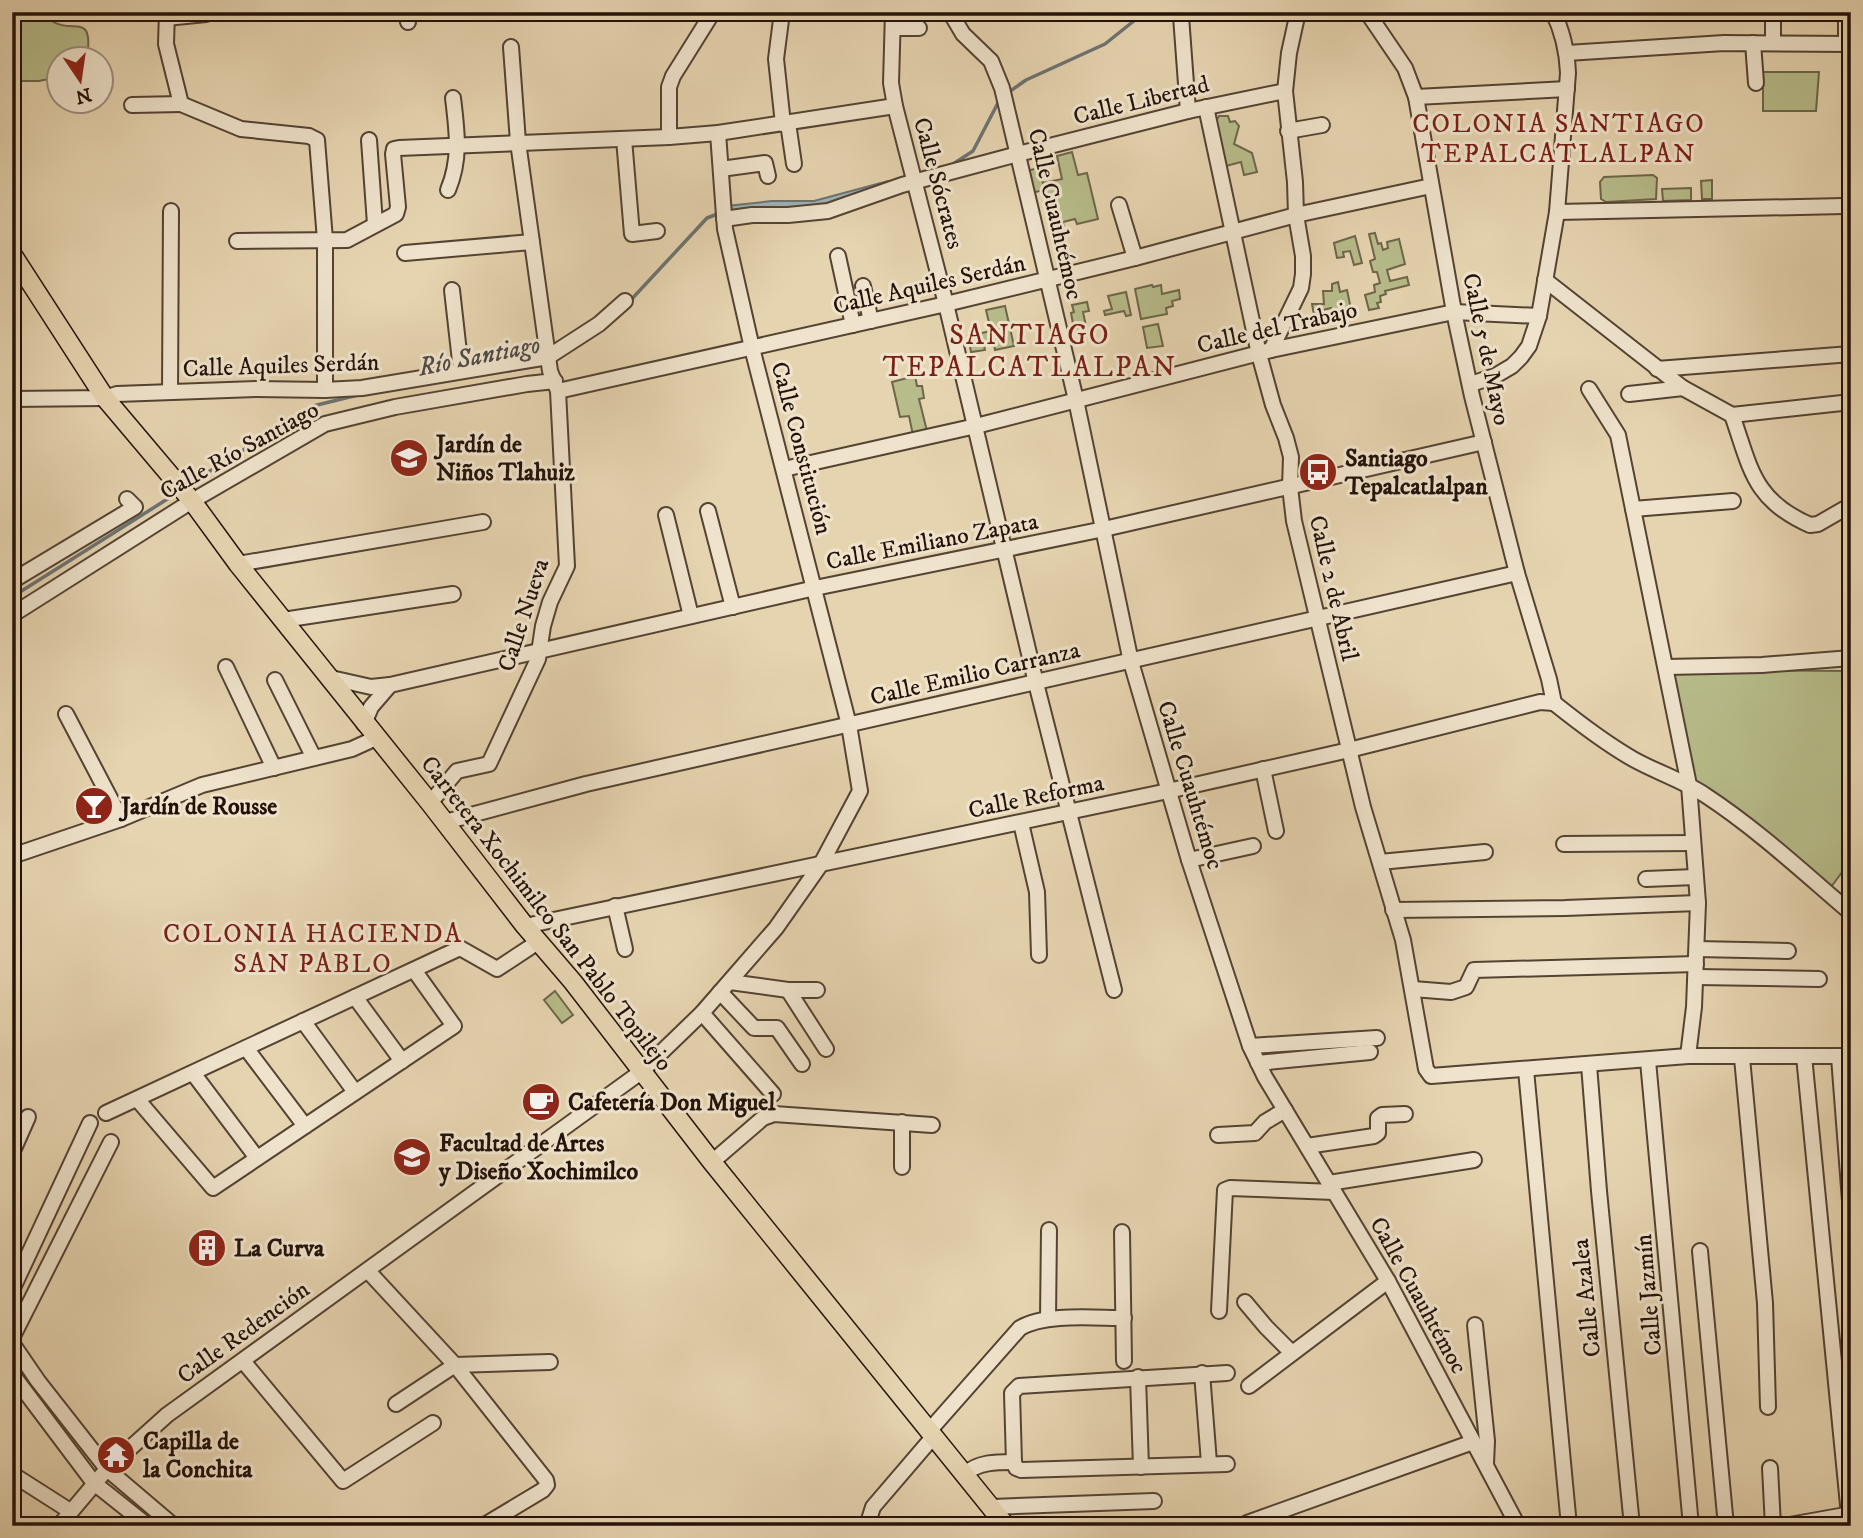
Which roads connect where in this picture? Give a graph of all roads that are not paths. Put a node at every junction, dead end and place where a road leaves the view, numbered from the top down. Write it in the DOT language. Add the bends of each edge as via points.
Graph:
graph roads {
  1 [pos="713,12"];
  2 [pos="782,12"];
  3 [pos="893,12"];
  4 [pos="950,12"];
  5 [pos="1298,12"];
  6 [pos="1367,12"];
  7 [pos="1553,12"];
  8 [pos="1773,12"];
  9 [pos="1846,12"];
  10 [pos="206,14"];
  11 [pos="166,15"];
  12 [pos="1181,16"];
  13 [pos="894,28"];
  14 [pos="919,28"];
  15 [pos="1753,43"];
  16 [pos="1773,43"];
  17 [pos="1848,44"];
  18 [pos="511,47"];
  19 [pos="1567,53"];
  20 [pos="1756,83"];
  21 [pos="1567,89"];
  22 [pos="1284,91"];
  23 [pos="1416,97"];
  24 [pos="453,98"];
  25 [pos="181,104"];
  26 [pos="132,106"];
  27 [pos="895,106"];
  28 [pos="1206,107"];
  29 [pos="1188,111"];
  30 [pos="785,123"];
  31 [pos="1322,125"];
  32 [pos="1289,131"];
  33 [pos="718,133"];
  34 [pos="669,137"];
  35 [pos="624,139"];
  36 [pos="369,140"];
  37 [pos="518,142"];
  38 [pos="458,144"];
  39 [pos="1018,154"];
  40 [pos="794,164"];
  41 [pos="721,169"];
  42 [pos="768,176"];
  43 [pos="916,182"];
  44 [pos="1431,186"];
  45 [pos="448,190"];
  46 [pos="1119,205"];
  47 [pos="1844,206"];
  48 [pos="171,211"];
  49 [pos="1557,212"];
  50 [pos="1296,215"];
  51 [pos="724,218"];
  52 [pos="375,224"];
  53 [pos="657,231"];
  54 [pos="1233,232"];
  55 [pos="325,240"];
  56 [pos="237,241"];
  57 [pos="532,242"];
  58 [pos="405,253"];
  59 [pos="12,254"];
  60 [pos="838,256"];
  61 [pos="1135,258"];
  62 [pos="1048,280"];
  63 [pos="1545,280"];
  64 [pos="863,286"];
  65 [pos="452,290"];
  66 [pos="625,301"];
  67 [pos="946,304"];
  68 [pos="1454,312"];
  69 [pos="1539,316"];
  70 [pos="871,321"];
  71 [pos="853,325"];
  72 [pos="752,348"];
  73 [pos="1265,352"];
  74 [pos="1851,354"];
  75 [pos="1657,369"];
  76 [pos="461,370"];
  77 [pos="552,372"];
  78 [pos="1471,384"];
  79 [pos="1684,388"];
  80 [pos="1589,389"];
  81 [pos="325,390"];
  82 [pos="170,392"];
  83 [pos="1629,394"];
  84 [pos="105,398"];
  85 [pos="12,399"];
  86 [pos="1076,400"];
  87 [pos="1851,402"];
  88 [pos="1732,415"];
  89 [pos="976,426"];
  90 [pos="1484,442"];
  91 [pos="784,469"];
  92 [pos="1290,487"];
  93 [pos="127,499"];
  94 [pos="192,501"];
  95 [pos="1733,501"];
  96 [pos="1851,505"];
  97 [pos="1633,509"];
  98 [pos="708,511"];
  99 [pos="666,515"];
  100 [pos="483,522"];
  101 [pos="1104,529"];
  102 [pos="1006,550"];
  103 [pos="238,564"];
  104 [pos="1517,573"];
  105 [pos="12,581"];
  106 [pos="816,588"];
  107 [pos="453,594"];
  108 [pos="733,607"];
  109 [pos="12,615"];
  110 [pos="691,616"];
  111 [pos="1319,618"];
  112 [pos="283,620"];
  113 [pos="538,650"];
  114 [pos="1851,658"];
  115 [pos="1131,662"];
  116 [pos="226,667"];
  117 [pos="1667,667"];
  118 [pos="331,678"];
  119 [pos="275,680"];
  120 [pos="1036,683"];
  121 [pos="390,685"];
  122 [pos="1554,703"];
  123 [pos="66,714"];
  124 [pos="365,723"];
  125 [pos="849,725"];
  126 [pos="376,738"];
  127 [pos="1349,750"];
  128 [pos="314,758"];
  129 [pos="274,768"];
  130 [pos="1263,769"];
  131 [pos="1689,785"];
  132 [pos="1168,791"];
  133 [pos="430,803"];
  134 [pos="1068,812"];
  135 [pos="121,819"];
  136 [pos="444,822"];
  137 [pos="1021,823"];
  138 [pos="1276,831"];
  139 [pos="1693,843"];
  140 [pos="1564,844"];
  141 [pos="1253,846"];
  142 [pos="1485,852"];
  143 [pos="12,856"];
  144 [pos="1189,860"];
  145 [pos="1380,862"];
  146 [pos="821,864"];
  147 [pos="1695,877"];
  148 [pos="1646,879"];
  149 [pos="1698,903"];
  150 [pos="615,906"];
  151 [pos="1393,910"];
  152 [pos="1851,913"];
  153 [pos="525,926"];
  154 [pos="538,942"];
  155 [pos="625,949"];
  156 [pos="1788,951"];
  157 [pos="1039,956"];
  158 [pos="1696,963"];
  159 [pos="414,970"];
  160 [pos="1819,979"];
  161 [pos="725,987"];
  162 [pos="1413,989"];
  163 [pos="788,990"];
  164 [pos="817,990"];
  165 [pos="1114,990"];
  166 [pos="355,997"];
  167 [pos="702,1013"];
  168 [pos="303,1021"];
  169 [pos="1377,1038"];
  170 [pos="1250,1046"];
  171 [pos="246,1048"];
  172 [pos="826,1049"];
  173 [pos="1370,1052"];
  174 [pos="1688,1056"];
  175 [pos="1804,1056"];
  176 [pos="1845,1056"];
  177 [pos="1742,1058"];
  178 [pos="402,1060"];
  179 [pos="1648,1061"];
  180 [pos="1258,1063"];
  181 [pos="802,1064"];
  182 [pos="1589,1065"];
  183 [pos="1526,1070"];
  184 [pos="641,1072"];
  185 [pos="192,1073"];
  186 [pos="355,1093"];
  187 [pos="773,1094"];
  188 [pos="136,1099"];
  189 [pos="1285,1110"];
  190 [pos="106,1113"];
  191 [pos="1405,1114"];
  192 [pos="28,1117"];
  193 [pos="902,1122"];
  194 [pos="90,1123"];
  195 [pos="932,1125"];
  196 [pos="305,1126"];
  197 [pos="1218,1135"];
  198 [pos="111,1142"];
  199 [pos="1307,1146"];
  200 [pos="12,1153"];
  201 [pos="257,1158"];
  202 [pos="1474,1160"];
  203 [pos="712,1162"];
  204 [pos="902,1167"];
  205 [pos="1332,1187"];
  206 [pos="1851,1214"];
  207 [pos="1049,1230"];
  208 [pos="1122,1232"];
  209 [pos="1700,1251"];
  210 [pos="368,1271"];
  211 [pos="1388,1281"];
  212 [pos="12,1290"];
  213 [pos="1245,1302"];
  214 [pos="1219,1311"];
  215 [pos="1124,1318"];
  216 [pos="1048,1319"];
  217 [pos="1475,1325"];
  218 [pos="12,1341"];
  219 [pos="1291,1352"];
  220 [pos="243,1361"];
  221 [pos="1124,1361"];
  222 [pos="550,1362"];
  223 [pos="455,1365"];
  224 [pos="1202,1373"];
  225 [pos="1227,1373"];
  226 [pos="12,1374"];
  227 [pos="1138,1377"];
  228 [pos="38,1381"];
  229 [pos="1249,1386"];
  230 [pos="18,1389"];
  231 [pos="396,1404"];
  232 [pos="1768,1407"];
  233 [pos="433,1423"];
  234 [pos="931,1434"];
  235 [pos="1473,1442"];
  236 [pos="1014,1462"];
  237 [pos="1209,1464"];
  238 [pos="1227,1464"];
  239 [pos="1486,1466"];
  240 [pos="1141,1467"];
  241 [pos="1770,1468"];
  242 [pos="107,1469"];
  243 [pos="12,1474"];
  244 [pos="965,1474"];
  245 [pos="94,1483"];
  246 [pos="131,1492"];
  247 [pos="1154,1501"];
  248 [pos="121,1504"];
  249 [pos="992,1507"];
  250 [pos="70,1511"];
  251 [pos="1850,1515"];
  252 [pos="1247,1523"];
  253 [pos="59,1526"];
  254 [pos="148,1526"];
  255 [pos="174,1526"];
  256 [pos="483,1526"];
  257 [pos="867,1526"];
  258 [pos="1006,1526"];
  259 [pos="1518,1526"];
  260 [pos="1569,1526"];
  261 [pos="1632,1526"];
  262 [pos="1691,1526"];
  263 [pos="1726,1526"];
  264 [pos="1773,1526"];
  265 [pos="1784,1526"];
  1 -- 34 [label="street" via="673,76"];
  2 -- 30 [label="street" via="776,59"];
  3 -- 13 [label="street, Calle Sócrates"];
  4 -- 39 [label="street, Calle Cuauhtémoc" via="963,34 991,61"];
  5 -- 22 [label="street"];
  6 -- 23 [label="street, Calle 5 de Mayo" via="1405,68"];
  7 -- 19 [label="street"];
  8 -- 16 [label="street"];
  9 -- 17 [label="street"];
  10 -- 11 [label="street"];
  11 -- 25 [label="street" via="169,64"];
  12 -- 29 [label="street"];
  13 -- 14 [label="street"];
  13 -- 27 [label="street, Calle Sócrates" via="891,83"];
  15 -- 16 [label="street"];
  15 -- 19 [label="street"];
  15 -- 20 [label="street"];
  16 -- 17 [label="street"];
  18 -- 37 [label="street, Calle Nueva"];
  19 -- 21 [label="street"];
  21 -- 23 [label="street"];
  21 -- 49 [label="street"];
  22 -- 28 [label="street, Calle Libertad"];
  22 -- 32 [label="street"];
  23 -- 44 [label="street, Calle 5 de Mayo"];
  24 -- 38 [label="street"];
  25 -- 26 [label="street"];
  25 -- 55 [label="street" via="241,130 317,140"];
  27 -- 30 [label="street"];
  27 -- 43 [label="street, Calle Sócrates"];
  28 -- 29 [label="street, Calle Libertad"];
  28 -- 54 [label="street, Calle 2 de Abril"];
  29 -- 39 [label="street, Calle Libertad"];
  30 -- 33 [label="street"];
  30 -- 40 [label="street"];
  31 -- 32 [label="street"];
  32 -- 50 [label="street"];
  33 -- 34 [label="street"];
  33 -- 41 [label="street, Calle Constitución"];
  34 -- 35 [label="street"];
  35 -- 37 [label="street"];
  35 -- 53 [label="street" via="632,234"];
  36 -- 52 [label="street"];
  37 -- 38 [label="street"];
  37 -- 57 [label="street, Calle Nueva"];
  38 -- 45 [label="street"];
  38 -- 52 [label="street" via="394,149 398,212"];
  39 -- 43 [label="street, Calle Libertad"];
  39 -- 62 [label="street, Calle Cuauhtémoc"];
  41 -- 42 [label="street" via="765,163"];
  41 -- 51 [label="street, Calle Constitución"];
  43 -- 51 [label="street, Calle Libertad" via="828,211"];
  43 -- 67 [label="street, Calle Sócrates"];
  44 -- 50 [label="street, Calle Aquiles Serdán"];
  44 -- 68 [label="street, Calle 5 de Mayo"];
  46 -- 61 [label="street"];
  47 -- 49 [label="street"];
  48 -- 82 [label="street"];
  49 -- 63 [label="street"];
  50 -- 54 [label="street, Calle Aquiles Serdán"];
  50 -- 73 [label="street" via="1303,256 1301,288"];
  51 -- 72 [label="street, Calle Constitución"];
  52 -- 55 [label="street" via="346,240"];
  54 -- 61 [label="street, Calle Aquiles Serdán"];
  54 -- 73 [label="street, Calle 2 de Abril"];
  55 -- 56 [label="street"];
  55 -- 81 [label="street"];
  57 -- 58 [label="street"];
  57 -- 77 [label="street, Calle Nueva"];
  59 -- 84 [label="main road, Carretera Xochimilco San Pablo Topilejo"];
  60 -- 71 [label="street"];
  61 -- 62 [label="street, Calle Aquiles Serdán"];
  62 -- 67 [label="street, Calle Aquiles Serdán"];
  62 -- 86 [label="street, Calle Cuauhtémoc"];
  63 -- 69 [label="street"];
  63 -- 75 [label="street"];
  64 -- 70 [label="street"];
  65 -- 76 [label="street"];
  66 -- 77 [label="street"];
  67 -- 70 [label="street, Calle Aquiles Serdán"];
  67 -- 89 [label="street, Calle Sócrates"];
  68 -- 69 [label="street, Calle del Trabajo"];
  68 -- 73 [label="street, Calle del Trabajo"];
  68 -- 78 [label="street, Calle 5 de Mayo"];
  69 -- 78 [label="street" via="1521,357 1494,376"];
  70 -- 71 [label="street, Calle Aquiles Serdán"];
  71 -- 72 [label="street, Calle Aquiles Serdán"];
  72 -- 77 [label="street, Calle Aquiles Serdán"];
  72 -- 91 [label="street, Calle Constitución"];
  73 -- 86 [label="street, Calle del Trabajo"];
  73 -- 92 [label="street, Calle 2 de Abril" via="1273,405 1291,457"];
  74 -- 75 [label="street"];
  75 -- 79 [label="street"];
  76 -- 77 [label="street, Calle Aquiles Serdán"];
  76 -- 81 [label="street, Calle Aquiles Serdán"];
  77 -- 94 [label="street, Calle Río Santiago" via="527,384 325,424"];
  77 -- 113 [label="street, Calle Nueva" via="566,566 550,602"];
  78 -- 90 [label="street, Calle 5 de Mayo"];
  79 -- 83 [label="street"];
  79 -- 88 [label="street"];
  80 -- 97 [label="street" via="1618,435"];
  81 -- 82 [label="street, Calle Aquiles Serdán"];
  82 -- 84 [label="street, Calle Aquiles Serdán"];
  84 -- 85 [label="street, Calle Aquiles Serdán"];
  84 -- 94 [label="main road, Carretera Xochimilco San Pablo Topilejo"];
  86 -- 89 [label="street, Calle del Trabajo"];
  86 -- 101 [label="street, Calle Cuauhtémoc"];
  87 -- 88 [label="street"];
  88 -- 96 [label="street" via="1759,489 1777,507 1810,525"];
  89 -- 91 [label="street, Calle del Trabajo"];
  89 -- 102 [label="street, Calle Sócrates"];
  90 -- 92 [label="street, Calle Emiliano Zapata"];
  90 -- 104 [label="street, Calle 5 de Mayo"];
  91 -- 106 [label="street, Calle Constitución"];
  92 -- 101 [label="street, Calle Emiliano Zapata"];
  92 -- 111 [label="street, Calle 2 de Abril"];
  93 -- 105 [label="street" via="135,507"];
  94 -- 103 [label="main road, Carretera Xochimilco San Pablo Topilejo"];
  94 -- 109 [label="street, Calle Río Santiago"];
  95 -- 97 [label="street"];
  97 -- 117 [label="street"];
  98 -- 108 [label="street"];
  99 -- 110 [label="street"];
  100 -- 103 [label="street"];
  101 -- 102 [label="street, Calle Emiliano Zapata"];
  101 -- 115 [label="street, Calle Cuauhtémoc"];
  102 -- 106 [label="street, Calle Emiliano Zapata"];
  102 -- 120 [label="street, Calle Sócrates"];
  103 -- 112 [label="main road, Carretera Xochimilco San Pablo Topilejo"];
  104 -- 111 [label="street, Calle Emilio Carranza"];
  104 -- 122 [label="street, Calle 5 de Mayo"];
  106 -- 108 [label="street, Calle Emiliano Zapata"];
  106 -- 125 [label="street, Calle Constitución"];
  107 -- 112 [label="street"];
  108 -- 110 [label="street, Calle Emiliano Zapata"];
  110 -- 113 [label="street, Calle Emiliano Zapata"];
  111 -- 115 [label="street, Calle Emilio Carranza"];
  111 -- 127 [label="street, Calle 2 de Abril"];
  112 -- 118 [label="main road, Carretera Xochimilco San Pablo Topilejo"];
  113 -- 121 [label="street, Calle Emiliano Zapata"];
  113 -- 133 [label="street, Calle Nueva" via="538,659 489,764 457,771"];
  114 -- 117 [label="street"];
  115 -- 120 [label="street, Calle Emilio Carranza"];
  115 -- 132 [label="street, Calle Cuauhtémoc"];
  116 -- 129 [label="street"];
  117 -- 131 [label="street"];
  118 -- 121 [label="street, Calle Emiliano Zapata" via="371,687"];
  118 -- 124 [label="main road, Carretera Xochimilco San Pablo Topilejo"];
  119 -- 128 [label="street"];
  120 -- 125 [label="street, Calle Emilio Carranza"];
  120 -- 134 [label="street, Calle Sócrates"];
  121 -- 124 [label="street" via="371,707"];
  122 -- 127 [label="street, Calle Reforma" via="1540,702"];
  122 -- 131 [label="street" via="1622,752"];
  123 -- 135 [label="street"];
  124 -- 126 [label="main road, Carretera Xochimilco San Pablo Topilejo"];
  125 -- 136 [label="street, Calle Emilio Carranza" via="586,784"];
  125 -- 146 [label="street, Calle Constitución" via="860,791"];
  126 -- 128 [label="street"];
  126 -- 133 [label="main road, Carretera Xochimilco San Pablo Topilejo"];
  127 -- 130 [label="street, Calle Reforma"];
  127 -- 145 [label="street, Calle 2 de Abril"];
  128 -- 129 [label="street"];
  129 -- 135 [label="street" via="202,785"];
  130 -- 132 [label="street, Calle Reforma"];
  130 -- 138 [label="street"];
  131 -- 139 [label="street"];
  131 -- 152 [label="street" via="1777,850"];
  132 -- 134 [label="street, Calle Reforma"];
  132 -- 144 [label="street, Calle Cuauhtémoc"];
  133 -- 136 [label="main road, Carretera Xochimilco San Pablo Topilejo"];
  134 -- 137 [label="street, Calle Reforma"];
  134 -- 165 [label="street, Calle Sócrates"];
  135 -- 143 [label="street"];
  136 -- 153 [label="main road, Carretera Xochimilco San Pablo Topilejo"];
  137 -- 146 [label="street, Calle Reforma"];
  137 -- 157 [label="street" via="1037,892"];
  139 -- 140 [label="street"];
  139 -- 147 [label="street"];
  141 -- 144 [label="street"];
  142 -- 145 [label="street"];
  144 -- 170 [label="street, Calle Cuauhtémoc"];
  145 -- 151 [label="street, Calle 2 de Abril"];
  146 -- 150 [label="street, Calle Reforma"];
  146 -- 161 [label="street, Calle Constitución" via="776,928"];
  147 -- 148 [label="street"];
  147 -- 149 [label="street"];
  149 -- 151 [label="street"];
  149 -- 158 [label="street"];
  150 -- 153 [label="street, Calle Reforma"];
  150 -- 155 [label="street"];
  151 -- 162 [label="street, Calle 2 de Abril"];
  153 -- 154 [label="main road, Carretera Xochimilco San Pablo Topilejo"];
  154 -- 159 [label="street" via="497,969 460,948"];
  154 -- 184 [label="main road, Carretera Xochimilco San Pablo Topilejo"];
  156 -- 158 [label="street"];
  158 -- 160 [label="street"];
  158 -- 162 [label="street" via="1474,970 1466,987 1451,992"];
  158 -- 174 [label="street"];
  159 -- 166 [label="street"];
  159 -- 178 [label="street" via="454,1026"];
  161 -- 163 [label="street"];
  161 -- 167 [label="street, Calle Constitución"];
  161 -- 181 [label="street" via="754,1028 777,1028"];
  162 -- 183 [label="street, Calle 2 de Abril" via="1431,1076"];
  163 -- 164 [label="street"];
  163 -- 172 [label="street"];
  166 -- 168 [label="street"];
  166 -- 178 [label="street"];
  167 -- 184 [label="street, Calle Constitución"];
  167 -- 187 [label="street"];
  168 -- 171 [label="street"];
  168 -- 186 [label="street"];
  169 -- 170 [label="street"];
  170 -- 180 [label="street, Calle Cuauhtémoc"];
  171 -- 185 [label="street"];
  171 -- 196 [label="street"];
  173 -- 180 [label="street"];
  174 -- 177 [label="street"];
  174 -- 179 [label="street"];
  175 -- 176 [label="street"];
  175 -- 177 [label="street"];
  175 -- 251 [label="street"];
  176 -- 206 [label="street"];
  177 -- 232 [label="street" via="1765,1303"];
  178 -- 186 [label="street"];
  179 -- 182 [label="street"];
  179 -- 262 [label="street, Calle Jazmín"];
  180 -- 189 [label="street, Calle Cuauhtémoc"];
  182 -- 183 [label="street"];
  182 -- 261 [label="street, Calle Azalea"];
  183 -- 260 [label="street"];
  184 -- 203 [label="main road, Carretera Xochimilco San Pablo Topilejo"];
  184 -- 210 [label="street, Calle Redención"];
  185 -- 188 [label="street"];
  185 -- 201 [label="street"];
  186 -- 196 [label="street"];
  188 -- 190 [label="street"];
  188 -- 201 [label="street" via="213,1188"];
  189 -- 197 [label="street" via="1255,1133"];
  189 -- 199 [label="street, Calle Cuauhtémoc"];
  191 -- 199 [label="street" via="1382,1115 1374,1136"];
  192 -- 200 [label="street"];
  193 -- 195 [label="street"];
  193 -- 203 [label="street" via="774,1114 763,1118"];
  193 -- 204 [label="street"];
  194 -- 212 [label="street"];
  196 -- 201 [label="street"];
  198 -- 218 [label="street"];
  199 -- 205 [label="street, Calle Cuauhtémoc"];
  202 -- 205 [label="street"];
  203 -- 234 [label="main road, Carretera Xochimilco San Pablo Topilejo"];
  205 -- 211 [label="street, Calle Cuauhtémoc"];
  205 -- 214 [label="street" via="1225,1190"];
  207 -- 216 [label="street"];
  208 -- 215 [label="street"];
  209 -- 263 [label="street"];
  210 -- 220 [label="street, Calle Redención"];
  210 -- 223 [label="street"];
  211 -- 219 [label="street"];
  211 -- 235 [label="street, Calle Cuauhtémoc"];
  213 -- 219 [label="street"];
  215 -- 216 [label="street"];
  215 -- 221 [label="street"];
  216 -- 234 [label="street" via="1020,1328"];
  217 -- 239 [label="street"];
  218 -- 228 [label="street"];
  219 -- 229 [label="street"];
  220 -- 233 [label="street" via="343,1481"];
  220 -- 242 [label="street, Calle Redención" via="167,1415"];
  222 -- 223 [label="street"];
  223 -- 231 [label="street"];
  223 -- 256 [label="street" via="547,1485"];
  224 -- 225 [label="street"];
  224 -- 227 [label="street"];
  224 -- 237 [label="street"];
  226 -- 230 [label="street"];
  227 -- 236 [label="street" via="1015,1388"];
  227 -- 240 [label="street"];
  228 -- 230 [label="street"];
  228 -- 242 [label="street"];
  230 -- 245 [label="street"];
  234 -- 244 [label="main road, Carretera Xochimilco San Pablo Topilejo"];
  234 -- 257 [label="street" via="873,1507"];
  235 -- 239 [label="street, Calle Cuauhtémoc"];
  235 -- 252 [label="street"];
  236 -- 240 [label="street" via="1021,1470"];
  236 -- 244 [label="street" via="983,1464"];
  237 -- 238 [label="street"];
  237 -- 240 [label="street"];
  239 -- 259 [label="street, Calle Cuauhtémoc"];
  241 -- 264 [label="street"];
  242 -- 245 [label="street, Calle Redención"];
  242 -- 246 [label="street"];
  243 -- 250 [label="street"];
  244 -- 249 [label="main road, Carretera Xochimilco San Pablo Topilejo"];
  245 -- 248 [label="street"];
  245 -- 250 [label="street, Calle Redención"];
  246 -- 248 [label="street"];
  246 -- 255 [label="street"];
  247 -- 249 [label="street"];
  248 -- 254 [label="street"];
  249 -- 258 [label="main road, Carretera Xochimilco San Pablo Topilejo"];
  250 -- 253 [label="street, Calle Redención"];
  251 -- 265 [label="street"];
}
